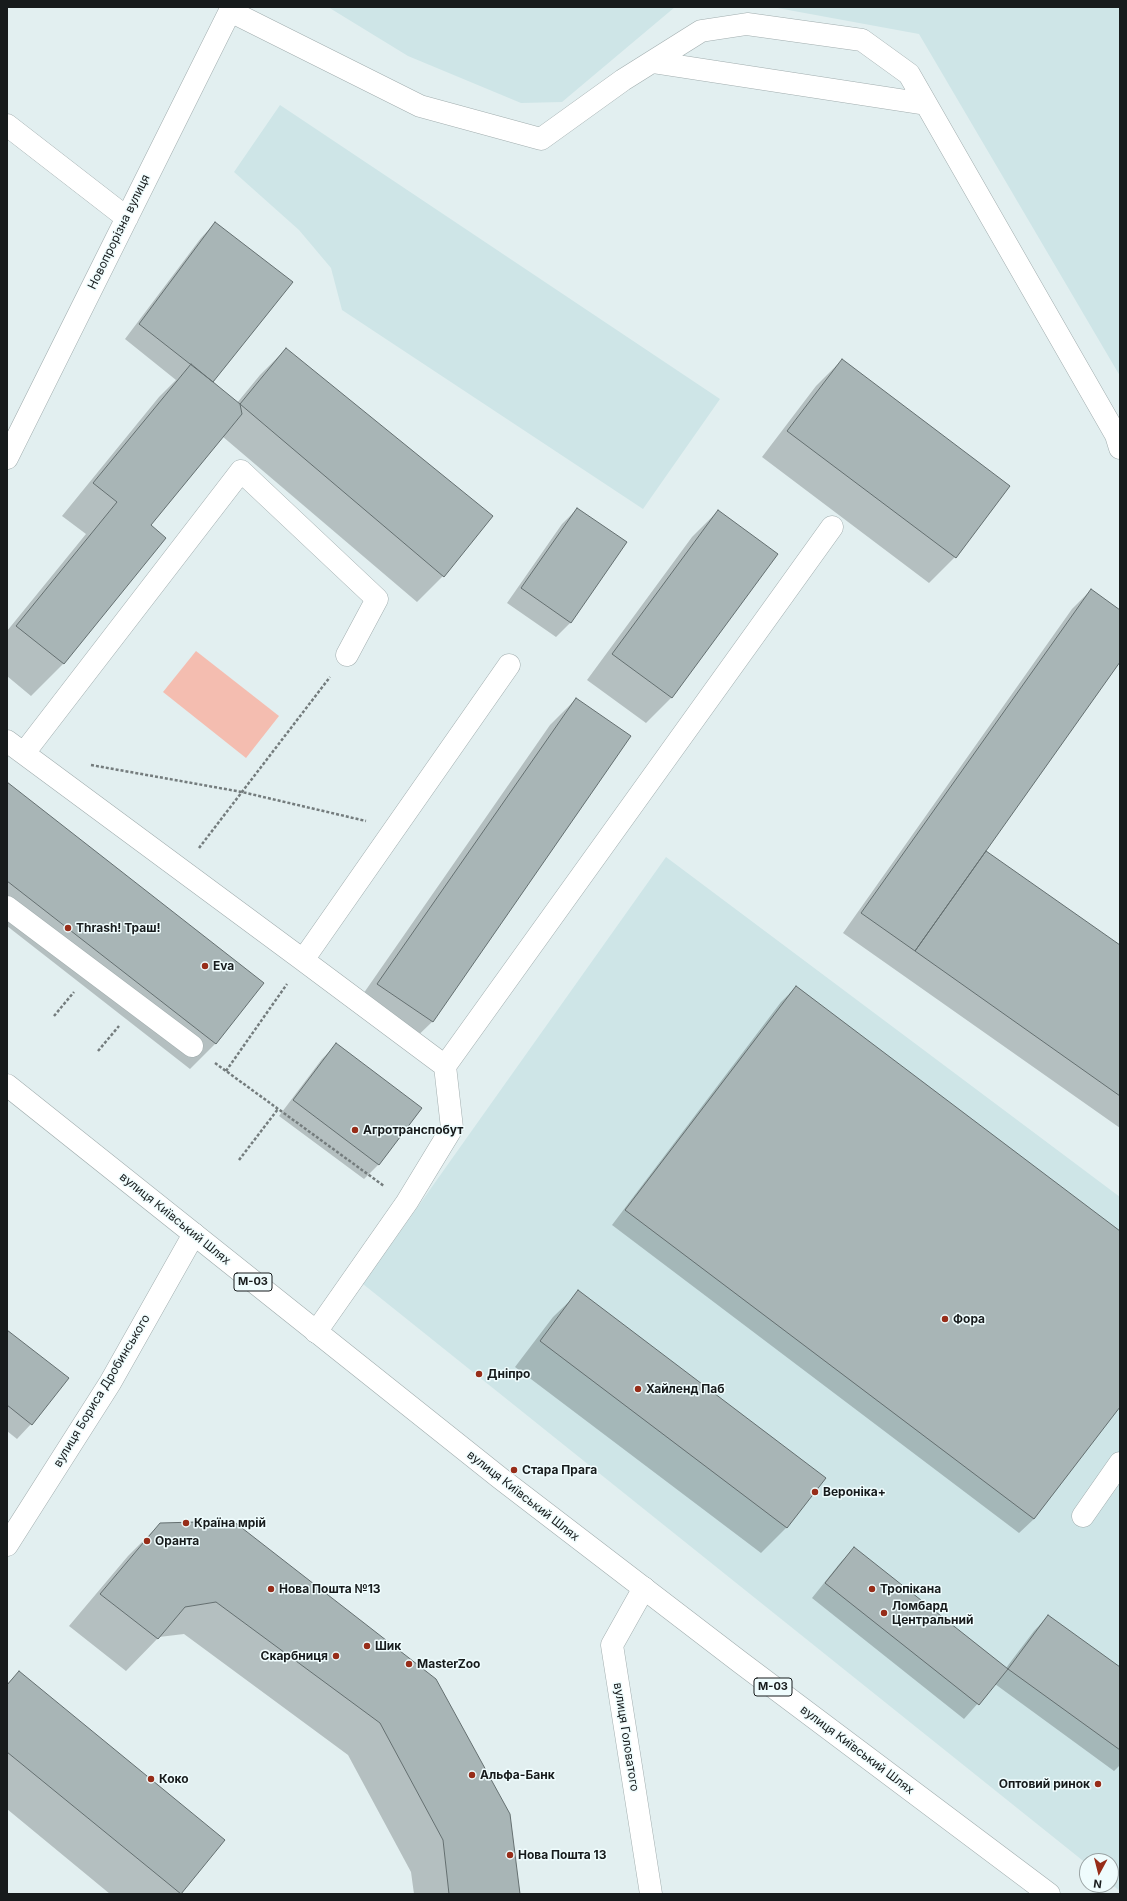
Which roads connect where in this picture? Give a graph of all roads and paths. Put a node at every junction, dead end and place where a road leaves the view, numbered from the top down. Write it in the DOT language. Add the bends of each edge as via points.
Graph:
graph roads {
  1 [pos="231,9"];
  2 [pos="652,62"];
  3 [pos="926,104"];
  4 [pos="7,125"];
  5 [pos="127,218"];
  6 [pos="1120,448"];
  7 [pos="7,458"];
  8 [pos="832,527"];
  9 [pos="347,655"];
  10 [pos="509,665"];
  11 [pos="15,747"];
  12 [pos="86,764"];
  13 [pos="242,792"];
  14 [pos="396,828"];
  15 [pos="182,871"];
  16 [pos="7,907"];
  17 [pos="303,960"];
  18 [pos="192,1046"];
  19 [pos="445,1066"];
  20 [pos="226,1071"];
  21 [pos="7,1085"];
  22 [pos="278,1109"];
  23 [pos="239,1160"];
  24 [pos="407,1202"];
  25 [pos="194,1234"];
  26 [pos="316,1332"];
  27 [pos="1120,1463"];
  28 [pos="1083,1516"];
  29 [pos="7,1545"];
  30 [pos="644,1588"];
  31 [pos="651,1894"];
  32 [pos="1049,1894"];
  1 -- 2 [label="main road" via="420,106 542,139"];
  1 -- 5 [label="main road, Новопрорізна вулиця"];
  2 -- 3 [label="main road"];
  2 -- 3 [label="main road" via="701,31 746,24 862,40 909,74"];
  3 -- 6 [label="main road" via="1116,435"];
  4 -- 5 [label="main road"];
  5 -- 7 [label="main road, Новопрорізна вулиця"];
  8 -- 19 [label="main road"];
  9 -- 11 [label="main road" via="377,599 240,471"];
  9 -- 13 [label="path"];
  10 -- 14 [label="main road"];
  11 -- 15 [label="main road"];
  12 -- 13 [label="path"];
  13 -- 14 [label="path"];
  13 -- 15 [label="path"];
  14 -- 17 [label="main road"];
  15 -- 17 [label="main road"];
  16 -- 18 [label="main road"];
  17 -- 19 [label="main road"];
  17 -- 20 [label="path"];
  18 -- 20 [label="path"];
  19 -- 24 [label="main road" via="452,1128"];
  20 -- 22 [label="path"];
  21 -- 25 [label="main road, вулиця Київський Шлях / М-03"];
  22 -- 23 [label="path"];
  22 -- 24 [label="path"];
  24 -- 26 [label="main road"];
  25 -- 26 [label="main road, вулиця Київський Шлях / М-03"];
  25 -- 29 [label="main road, вулиця Бориса Дробинського" via="110,1383"];
  26 -- 30 [label="main road, вулиця Київський Шлях / М-03"];
  27 -- 28 [label="main road"];
  30 -- 31 [label="main road, вулиця Головатого" via="612,1646"];
  30 -- 32 [label="main road, вулиця Київський Шлях / М-03"];
}
